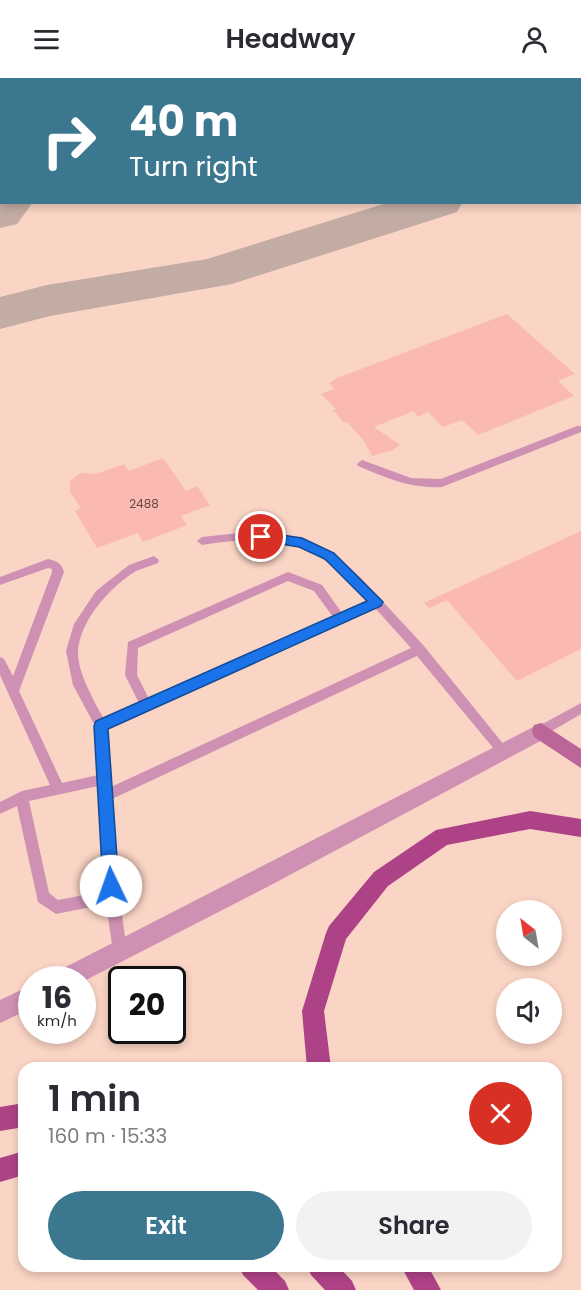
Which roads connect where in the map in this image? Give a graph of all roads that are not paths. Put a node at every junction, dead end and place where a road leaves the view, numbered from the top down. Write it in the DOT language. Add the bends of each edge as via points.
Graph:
graph roads {
  1 [pos="581,429"];
  2 [pos="362,464"];
  3 [pos="202,541"];
  4 [pos="154,560"];
  5 [pos="0,581"];
  6 [pos="377,602"];
  7 [pos="340,618"];
  8 [pos="420,649"];
  9 [pos="0,662"];
  10 [pos="13,692"];
  11 [pos="146,706"];
  12 [pos="581,708"];
  13 [pos="101,726"];
  14 [pos="541,731"];
  15 [pos="503,751"];
  16 [pos="581,760"];
  17 [pos="105,778"];
  18 [pos="58,789"];
  19 [pos="105,796"];
  20 [pos="22,797"];
  21 [pos="0,808"];
  22 [pos="581,828"];
  23 [pos="112,896"];
  24 [pos="120,951"];
  25 [pos="91,966"];
  26 [pos="18,1003"];
  27 [pos="0,1012"];
  28 [pos="318,1062"];
  29 [pos="18,1116"];
  30 [pos="0,1119"];
  31 [pos="18,1165"];
  32 [pos="0,1170"];
  33 [pos="258,1272"];
  34 [pos="326,1272"];
  35 [pos="418,1272"];
  36 [pos="276,1290"];
  37 [pos="343,1290"];
  38 [pos="428,1290"];
  1 -- 2 [label="lane" via="442,483 408,482"];
  3 -- 6 [label="lane" via="261,537 302,543 330,556"];
  4 -- 13 [label="lane" via="133,568 100,594 80,624 72,651 79,685"];
  5 -- 10 [label="lane" via="48,563 57,567"];
  6 -- 7 [label="lane"];
  6 -- 8 [label="lane"];
  7 -- 11 [label="lane"];
  7 -- 11 [label="lane" via="318,588 288,576 132,645 131,675"];
  8 -- 15 [label="lane"];
  8 -- 19 [label="lane"];
  9 -- 10 [label="lane"];
  10 -- 18 [label="lane"];
  11 -- 13 [label="lane"];
  12 -- 14 [label="lane"];
  13 -- 17 [label="lane"];
  14 -- 15 [label="street"];
  14 -- 16 [label="street"];
  15 -- 24 [label="street"];
  17 -- 18 [label="lane"];
  17 -- 19 [label="lane"];
  18 -- 20 [label="lane"];
  19 -- 23 [label="lane"];
  20 -- 21 [label="lane"];
  20 -- 23 [label="lane" via="43,897 56,907"];
  22 -- 28 [label="main road" via="530,820 442,837 381,879 338,933 313,1011"];
  23 -- 24 [label="lane"];
  24 -- 25 [label="street"];
  26 -- 27 [label="street"];
  29 -- 30 [label="main road"];
  31 -- 32 [label="main road"];
  33 -- 36 [label="main road"];
  34 -- 37 [label="main road"];
  35 -- 38 [label="main road"];
}
